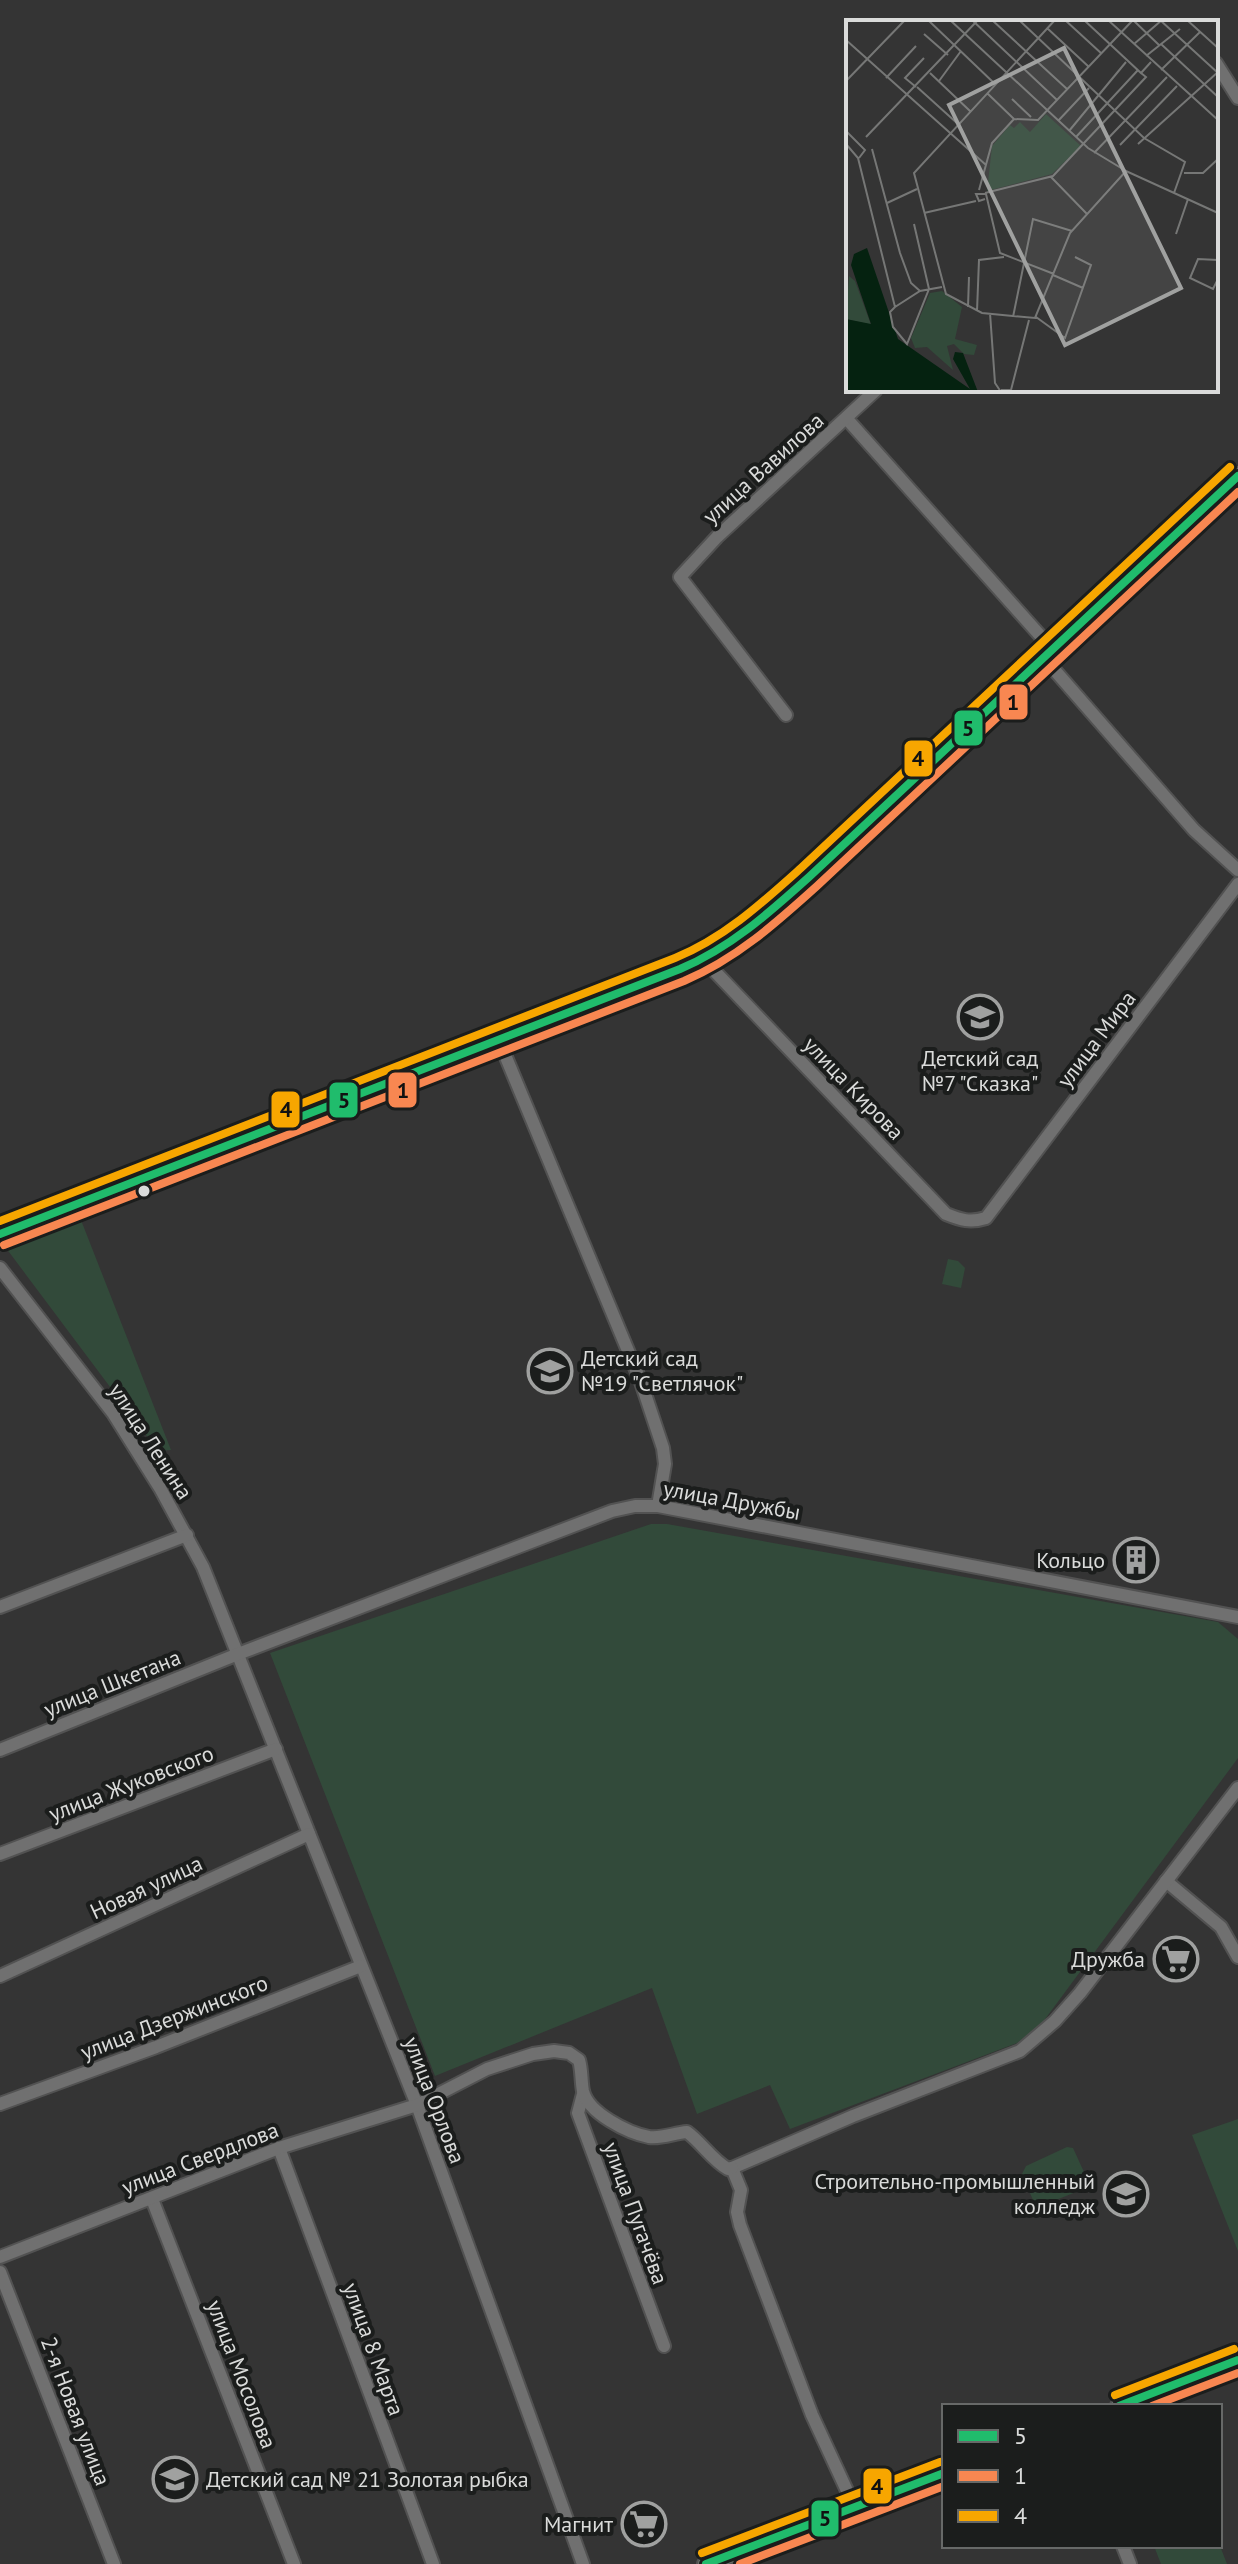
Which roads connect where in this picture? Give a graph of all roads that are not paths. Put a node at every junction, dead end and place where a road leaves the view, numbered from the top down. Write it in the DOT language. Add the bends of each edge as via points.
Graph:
graph roads {
  1 [pos="1218,66"];
  2 [pos="1238,98"];
  3 [pos="874,392"];
  4 [pos="847,419"];
  5 [pos="1238,476"];
  6 [pos="1049,654"];
  7 [pos="786,715"];
  8 [pos="1238,870"];
  9 [pos="1238,884"];
  10 [pos="703,959"];
  11 [pos="498,1038"];
  12 [pos="986,1218"];
  13 [pos="0,1234"];
  14 [pos="0,1268"];
  15 [pos="658,1506"];
  16 [pos="187,1535"];
  17 [pos="0,1607"];
  18 [pos="1238,1617"];
  19 [pos="238,1654"];
  20 [pos="276,1749"];
  21 [pos="0,1750"];
  22 [pos="1238,1788"];
  23 [pos="309,1834"];
  24 [pos="0,1854"];
  25 [pos="1166,1881"];
  26 [pos="1238,1957"];
  27 [pos="361,1966"];
  28 [pos="0,1976"];
  29 [pos="583,2094"];
  30 [pos="0,2104"];
  31 [pos="417,2105"];
  32 [pos="279,2148"];
  33 [pos="732,2168"];
  34 [pos="152,2199"];
  35 [pos="0,2257"];
  36 [pos="0,2272"];
  37 [pos="664,2346"];
  38 [pos="1238,2360"];
  39 [pos="1124,2404"];
  40 [pos="942,2474"];
  41 [pos="855,2508"];
  42 [pos="746,2557"];
  43 [pos="114,2564"];
  44 [pos="294,2564"];
  45 [pos="433,2564"];
  46 [pos="583,2564"];
  47 [pos="706,2564"];
  1 -- 2 [label="street"];
  3 -- 4 [label="street"];
  4 -- 6 [label="street, улица Вавилова"];
  4 -- 7 [label="street, улица Вавилова" via="680,577"];
  5 -- 6 [label="main road"];
  6 -- 8 [label="street, улица Вавилова" via="1194,830"];
  6 -- 10 [label="main road" via="775,907"];
  9 -- 12 [label="street, улица Мира"];
  10 -- 11 [label="main road"];
  10 -- 12 [label="street, улица Кирова" via="946,1214 964,1221"];
  11 -- 13 [label="main road"];
  11 -- 15 [label="street" via="641,1382 663,1448"];
  14 -- 16 [label="street, улица Ленина" via="113,1413"];
  15 -- 18 [label="street, улица Дружбы"];
  15 -- 19 [label="street, улица Дружбы" via="612,1511"];
  16 -- 17 [label="street"];
  16 -- 19 [label="street, улица Ленина"];
  19 -- 20 [label="street, улица Орлова"];
  19 -- 21 [label="street, улица Шкетана"];
  20 -- 23 [label="street, улица Орлова"];
  20 -- 24 [label="street, улица Жуковского"];
  22 -- 25 [label="street"];
  23 -- 27 [label="street, улица Орлова"];
  23 -- 28 [label="street, Новая улица"];
  25 -- 26 [label="street" via="1221,1927"];
  25 -- 33 [label="street" via="1080,1993 1020,2051"];
  27 -- 30 [label="street, улица Дзержинского"];
  27 -- 31 [label="street, улица Орлова"];
  29 -- 31 [label="street, улица Пугачёва" via="579,2060 554,2051 487,2069"];
  29 -- 33 [label="street, улица Пугачёва" via="601,2116 638,2134 687,2132 719,2164"];
  29 -- 37 [label="street, улица Пугачёва" via="578,2113"];
  31 -- 32 [label="street, улица Свердлова"];
  31 -- 46 [label="street, улица Орлова"];
  32 -- 34 [label="street, улица Свердлова"];
  32 -- 45 [label="street, улица 8 Марта"];
  33 -- 41 [label="street" via="741,2190 740,2225 812,2415"];
  34 -- 35 [label="street, улица Свердлова"];
  34 -- 44 [label="street, улица Мосолова"];
  36 -- 43 [label="street, 2-я Новая улица"];
  38 -- 39 [label="main road"];
  40 -- 41 [label="main road"];
  41 -- 42 [label="main road"];
  42 -- 47 [label="main road"];
}
